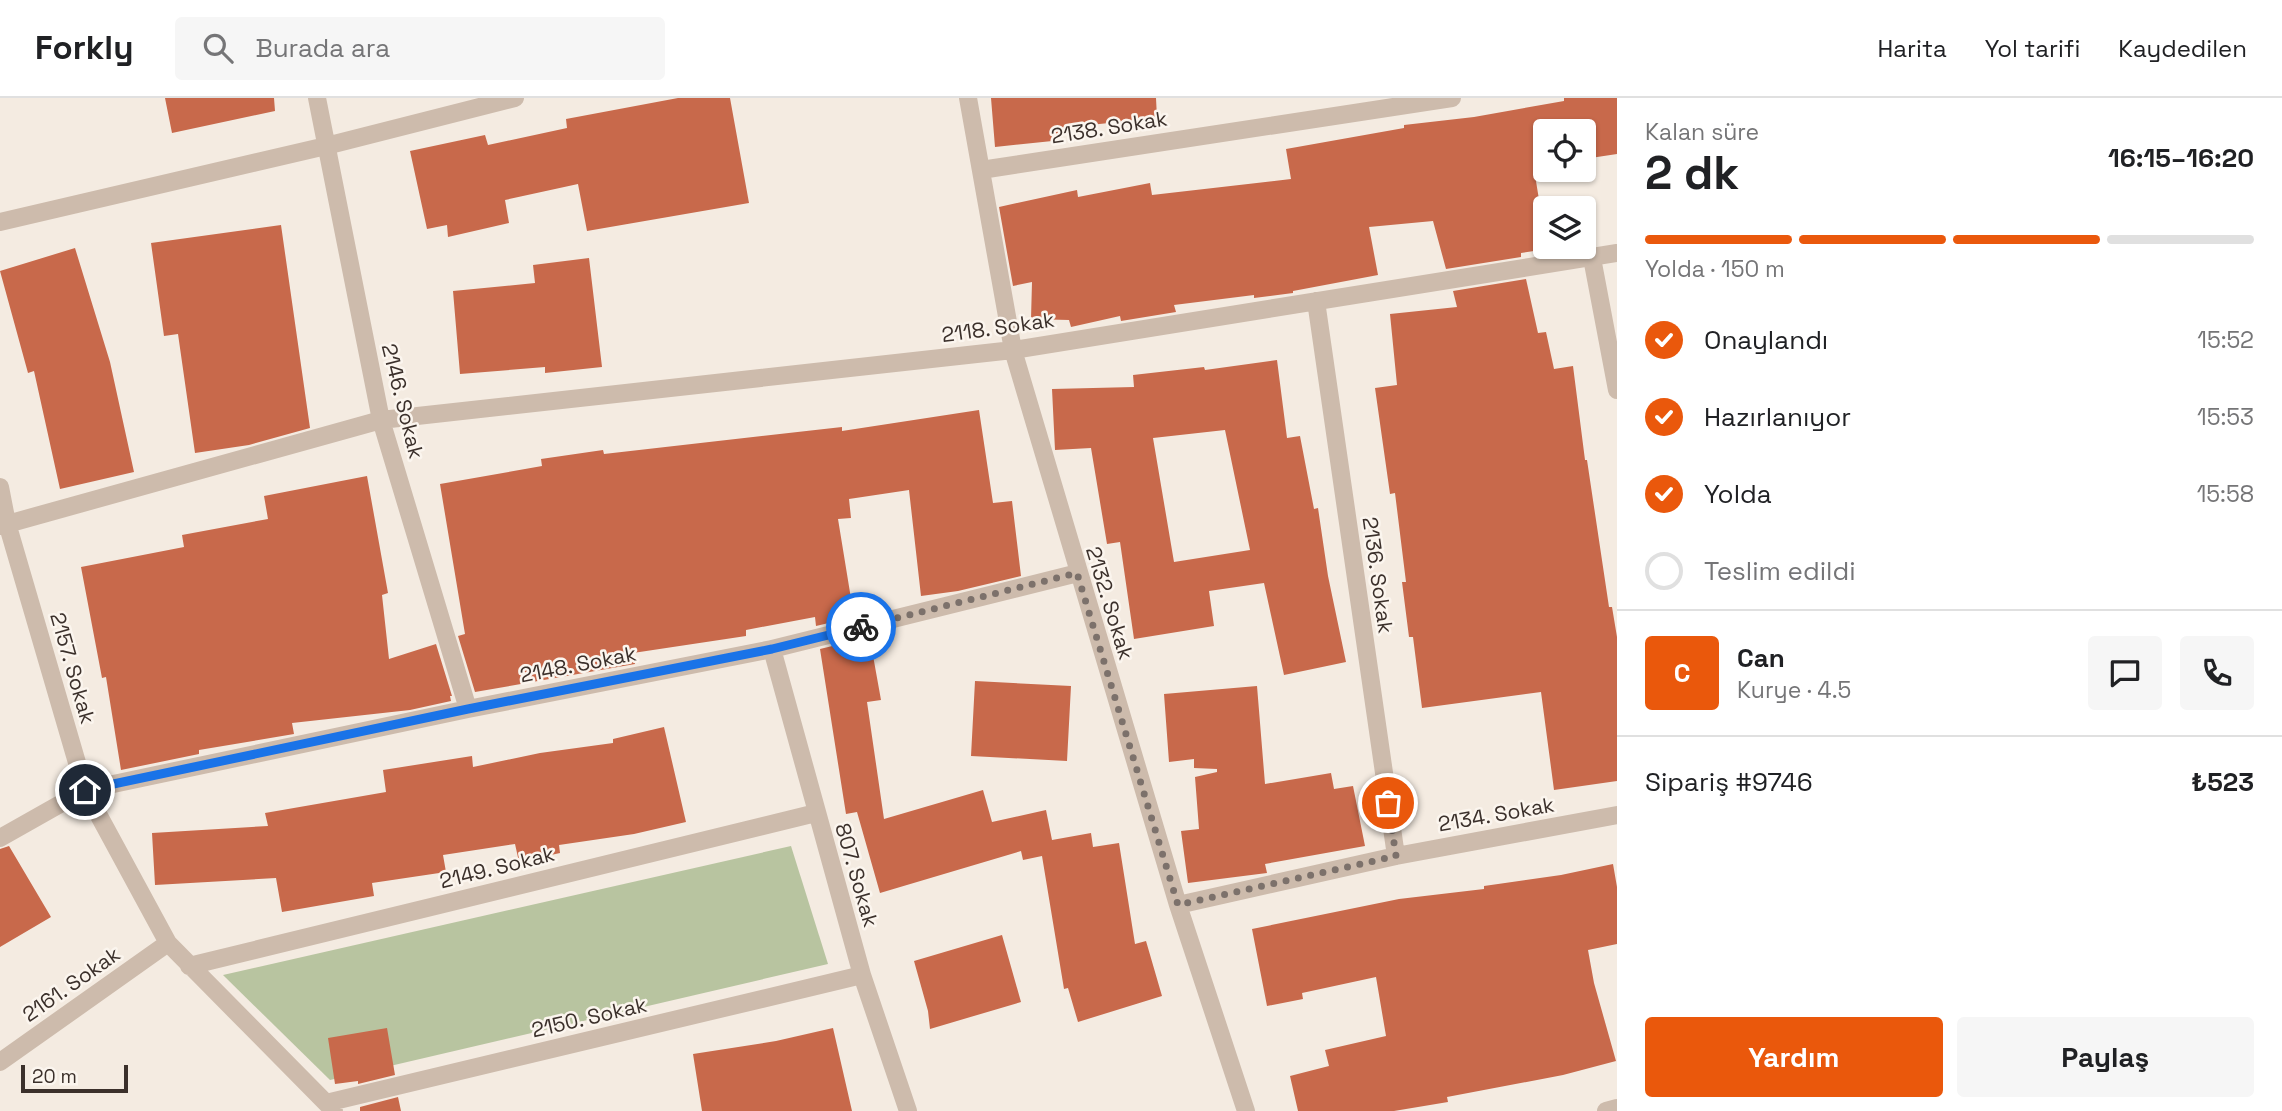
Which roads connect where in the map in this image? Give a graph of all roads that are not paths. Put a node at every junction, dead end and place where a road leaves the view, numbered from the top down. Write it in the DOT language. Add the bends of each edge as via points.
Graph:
graph roads {
  1 [pos="317,98"];
  2 [pos="515,98"];
  3 [pos="968,98"];
  4 [pos="1452,98"];
  5 [pos="326,146"];
  6 [pos="981,170"];
  7 [pos="0,222"];
  8 [pos="1617,253"];
  9 [pos="1596,257"];
  10 [pos="1585,259"];
  11 [pos="1591,259"];
  12 [pos="1316,301"];
  13 [pos="1013,350"];
  14 [pos="1617,390"];
  15 [pos="381,420"];
  16 [pos="0,487"];
  17 [pos="4,525"];
  18 [pos="1077,573"];
  19 [pos="772,649"];
  20 [pos="468,709"];
  21 [pos="85,790"];
  22 [pos="816,813"];
  23 [pos="1617,815"];
  24 [pos="0,838"];
  25 [pos="1396,856"];
  26 [pos="1178,905"];
  27 [pos="168,943"];
  28 [pos="189,966"];
  29 [pos="862,975"];
  30 [pos="0,1062"];
  31 [pos="330,1107"];
  32 [pos="1617,1108"];
  33 [pos="908,1111"];
  34 [pos="1246,1111"];
  35 [pos="1606,1111"];
  1 -- 5 [label="street, 2146. Sokak"];
  2 -- 5 [label="street"];
  3 -- 6 [label="street, 2132. Sokak"];
  4 -- 6 [label="street, 2138. Sokak"];
  5 -- 7 [label="street"];
  5 -- 15 [label="street, 2146. Sokak"];
  6 -- 13 [label="street, 2132. Sokak"];
  8 -- 9 [label="street, 2118. Sokak"];
  10 -- 12 [label="street, 2118. Sokak"];
  11 -- 14 [label="street"];
  12 -- 13 [label="street, 2118. Sokak"];
  12 -- 25 [label="street, 2136. Sokak"];
  13 -- 15 [label="street, 2118. Sokak"];
  13 -- 18 [label="street, 2132. Sokak"];
  15 -- 17 [label="street, 2118. Sokak"];
  15 -- 20 [label="street, 2146. Sokak"];
  16 -- 17 [label="street, 2157. Sokak"];
  17 -- 21 [label="street, 2157. Sokak"];
  18 -- 19 [label="street, 2148. Sokak"];
  18 -- 26 [label="street, 2132. Sokak"];
  19 -- 20 [label="street, 2148. Sokak"];
  19 -- 22 [label="street, 807. Sokak"];
  20 -- 21 [label="street, 2148. Sokak"];
  21 -- 24 [label="street, 2148. Sokak"];
  21 -- 27 [label="street, 2157. Sokak"];
  22 -- 28 [label="street, 2149. Sokak"];
  22 -- 29 [label="street, 807. Sokak"];
  23 -- 25 [label="street, 2134. Sokak"];
  25 -- 26 [label="street, 2134. Sokak"];
  26 -- 34 [label="street, 2132. Sokak"];
  27 -- 28 [label="street, 2157. Sokak"];
  27 -- 30 [label="street, 2161. Sokak"];
  28 -- 31 [label="street, 2157. Sokak"];
  29 -- 31 [label="street, 2150. Sokak"];
  29 -- 33 [label="street, 807. Sokak"];
  32 -- 35 [label="street"];
}
